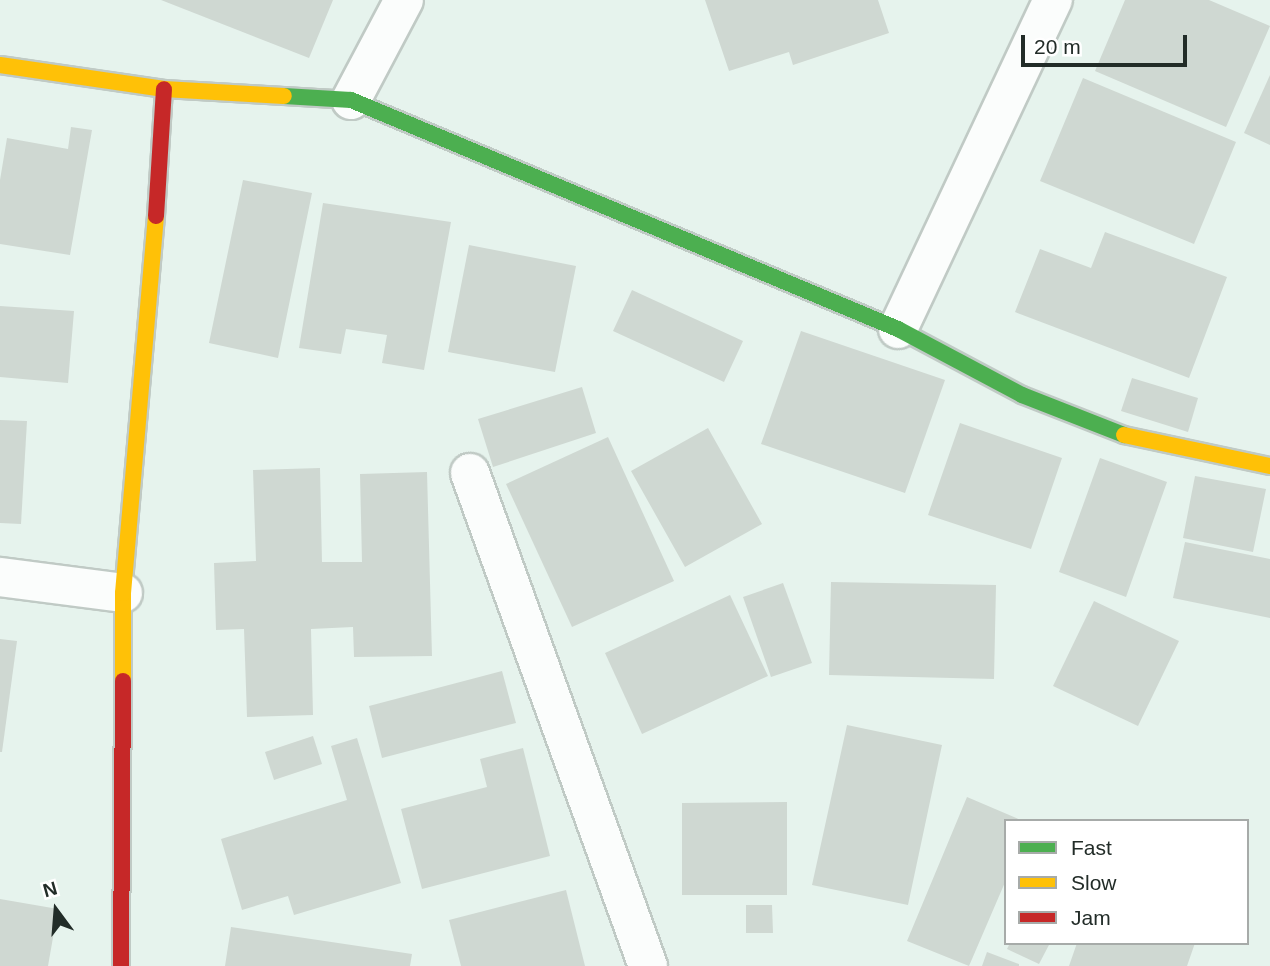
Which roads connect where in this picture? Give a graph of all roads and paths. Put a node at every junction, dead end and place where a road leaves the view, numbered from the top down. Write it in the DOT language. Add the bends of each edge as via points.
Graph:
graph roads {
  1 [pos="404,0"];
  2 [pos="1053,0"];
  3 [pos="0,65"];
  4 [pos="164,89"];
  5 [pos="351,100"];
  6 [pos="898,329"];
  7 [pos="1270,466"];
  8 [pos="470,473"];
  9 [pos="0,577"];
  10 [pos="123,593"];
  11 [pos="121,966"];
  12 [pos="648,966"];
  1 -- 5 [label="street"];
  2 -- 6 [label="street"];
  3 -- 4 [label="street"];
  4 -- 5 [label="street"];
  4 -- 10 [label="street" via="144,398"];
  5 -- 6 [label="street"];
  6 -- 7 [label="street" via="1022,395 1128,436"];
  8 -- 12 [label="street"];
  9 -- 10 [label="street"];
  10 -- 11 [label="street"];
}
